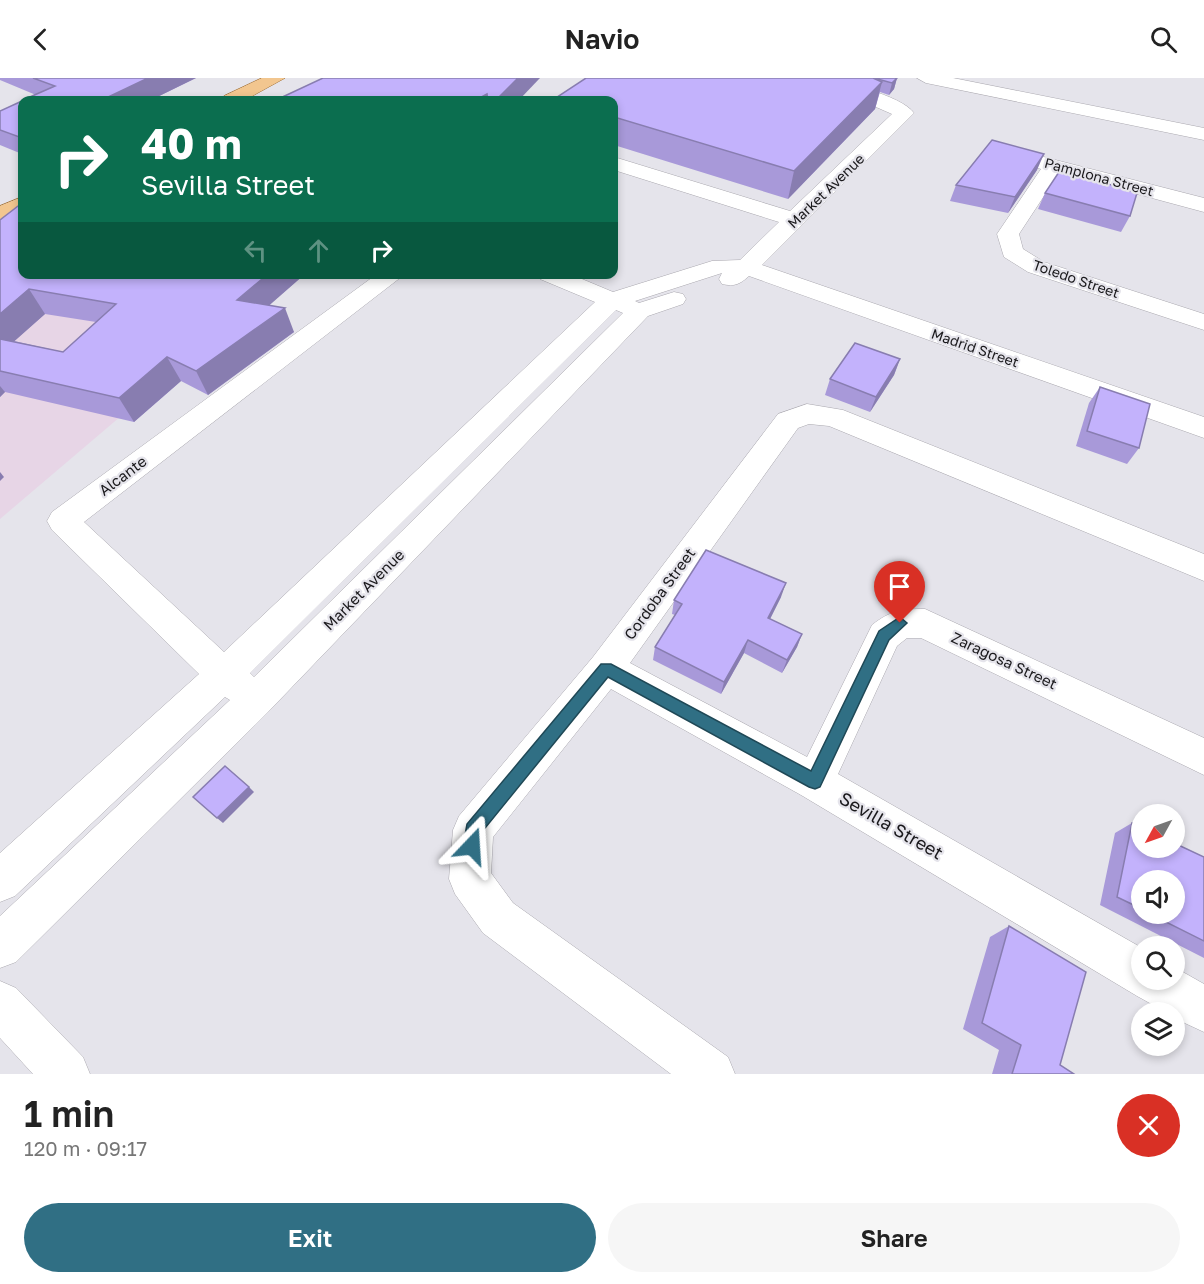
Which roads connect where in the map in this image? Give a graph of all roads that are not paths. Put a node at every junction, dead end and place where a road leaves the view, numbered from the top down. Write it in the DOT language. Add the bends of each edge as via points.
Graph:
graph roads {
  1 [pos="276,78"];
  2 [pos="794,78"];
  3 [pos="926,78"];
  4 [pos="239,96"];
  5 [pos="1204,134"];
  6 [pos="1014,155"];
  7 [pos="618,164"];
  8 [pos="1053,166"];
  9 [pos="1204,204"];
  10 [pos="18,206"];
  11 [pos="0,215"];
  12 [pos="795,220"];
  13 [pos="746,267"];
  14 [pos="386,279"];
  15 [pos="561,279"];
  16 [pos="626,305"];
  17 [pos="1204,322"];
  18 [pos="1204,428"];
  19 [pos="1204,568"];
  20 [pos="606,668"];
  21 [pos="224,675"];
  22 [pos="256,699"];
  23 [pos="1204,757"];
  24 [pos="815,782"];
  25 [pos="0,881"];
  26 [pos="0,946"];
  27 [pos="1131,967"];
  28 [pos="1171,990"];
  29 [pos="0,1004"];
  30 [pos="1204,1009"];
  31 [pos="66,1074"];
  32 [pos="711,1074"];
  1 -- 4 [label="main road"];
  2 -- 12 [label="street, Market Avenue" via="876,100 904,113"];
  3 -- 5 [label="street"];
  6 -- 8 [label="street, Pamplona Street"];
  7 -- 12 [label="street"];
  8 -- 9 [label="street, Pamplona Street"];
  8 -- 17 [label="street, Toledo Street" via="1008,234 1012,252 1035,267"];
  10 -- 11 [label="main road"];
  12 -- 13 [label="street, Market Avenue"];
  13 -- 16 [label="street, Market Avenue" via="734,278"];
  13 -- 18 [label="street, Madrid Street"];
  14 -- 21 [label="street, Alcante" via="63,521"];
  15 -- 16 [label="street"];
  16 -- 21 [label="street, Market Avenue"];
  16 -- 22 [label="street, Market Avenue"];
  19 -- 20 [label="street, Cordoba Street" via="833,417 807,414 788,421"];
  20 -- 24 [label="street, Sevilla Street"];
  20 -- 32 [label="street, Cordoba Street" via="473,830 470,879 498,918"];
  21 -- 22 [label="street, Alcante"];
  21 -- 25 [label="street, Market Avenue"];
  22 -- 26 [label="street, Market Avenue"];
  23 -- 24 [label="street, Zaragosa Street" via="925,624 900,623 884,636"];
  24 -- 27 [label="street, Sevilla Street"];
  28 -- 30 [label="street"];
  29 -- 31 [label="street"];
}
